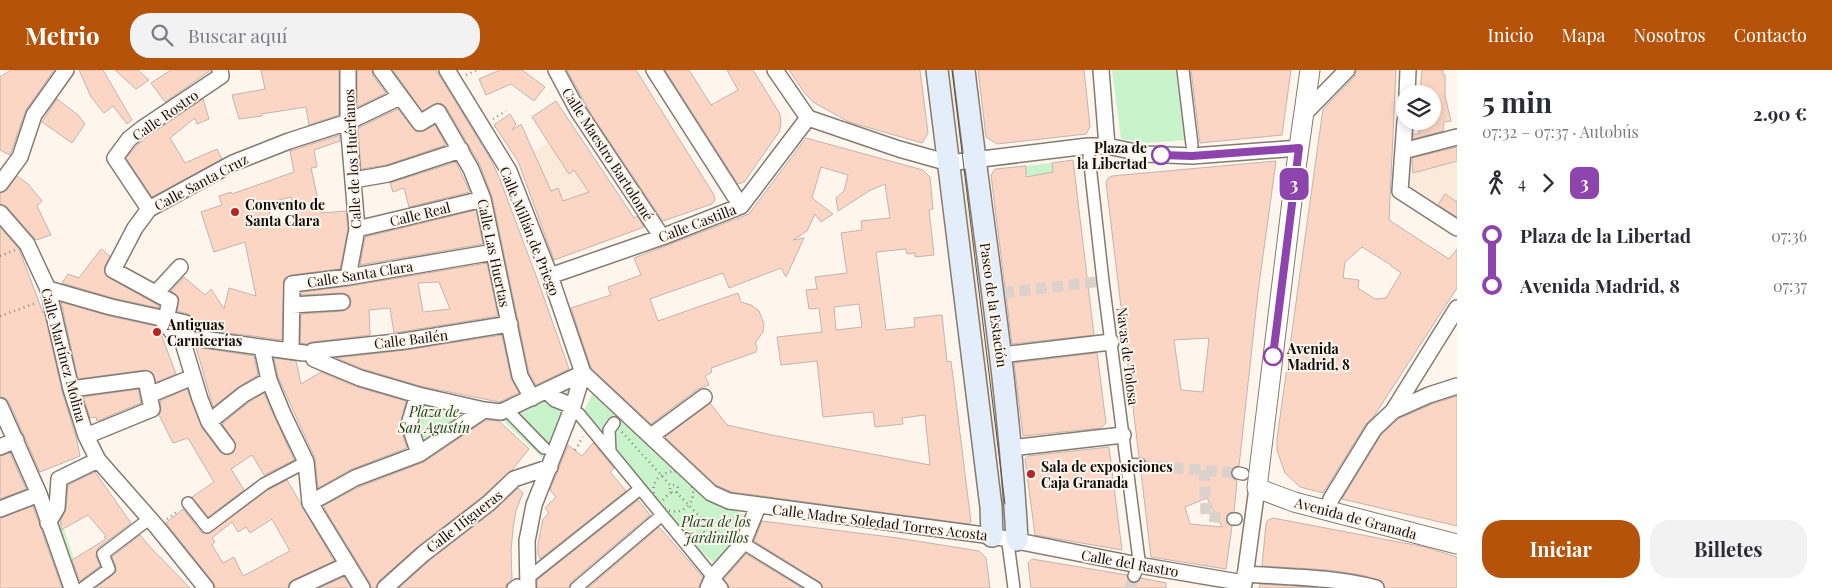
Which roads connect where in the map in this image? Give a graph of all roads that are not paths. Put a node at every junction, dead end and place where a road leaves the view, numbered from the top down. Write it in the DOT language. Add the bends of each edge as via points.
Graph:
graph roads {
  1 [pos="66,70"];
  2 [pos="348,70"];
  3 [pos="381,70"];
  4 [pos="447,70"];
  5 [pos="556,70"];
  6 [pos="654,70"];
  7 [pos="776,70"];
  8 [pos="938,70"];
  9 [pos="964,70"];
  10 [pos="1100,70"];
  11 [pos="1183,70"];
  12 [pos="1310,70"];
  13 [pos="1347,70"];
  14 [pos="1408,70"];
  15 [pos="221,73"];
  16 [pos="1407,85"];
  17 [pos="400,97"];
  18 [pos="1304,114"];
  19 [pos="808,118"];
  20 [pos="348,122"];
  21 [pos="1404,130"];
  22 [pos="1457,137"];
  23 [pos="1192,145"];
  24 [pos="1107,146"];
  25 [pos="1299,148"];
  26 [pos="461,150"];
  27 [pos="1403,151"];
  28 [pos="1089,156"];
  29 [pos="974,160"];
  30 [pos="949,162"];
  31 [pos="354,180"];
  32 [pos="0,184"];
  33 [pos="483,199"];
  34 [pos="741,206"];
  35 [pos="149,209"];
  36 [pos="0,213"];
  37 [pos="1457,228"];
  38 [pos="357,229"];
  39 [pos="662,236"];
  40 [pos="494,252"];
  41 [pos="180,267"];
  42 [pos="550,276"];
  43 [pos="348,277"];
  44 [pos="156,293"];
  45 [pos="50,294"];
  46 [pos="342,302"];
  47 [pos="292,305"];
  48 [pos="1457,308"];
  49 [pos="165,318"];
  50 [pos="1457,319"];
  51 [pos="510,324"];
  52 [pos="181,336"];
  53 [pos="1111,342"];
  54 [pos="262,348"];
  55 [pos="305,353"];
  56 [pos="1001,355"];
  57 [pos="583,373"];
  58 [pos="193,378"];
  59 [pos="1457,379"];
  60 [pos="269,380"];
  61 [pos="1457,386"];
  62 [pos="71,389"];
  63 [pos="547,391"];
  64 [pos="149,395"];
  65 [pos="418,395"];
  66 [pos="704,397"];
  67 [pos="532,398"];
  68 [pos="0,406"];
  69 [pos="506,409"];
  70 [pos="484,410"];
  71 [pos="576,410"];
  72 [pos="1393,411"];
  73 [pos="209,422"];
  74 [pos="614,423"];
  75 [pos="1123,435"];
  76 [pos="86,436"];
  77 [pos="651,436"];
  78 [pos="16,440"];
  79 [pos="227,446"];
  80 [pos="0,447"];
  81 [pos="544,448"];
  82 [pos="1011,448"];
  83 [pos="610,452"];
  84 [pos="418,454"];
  85 [pos="98,460"];
  86 [pos="306,462"];
  87 [pos="1126,464"];
  88 [pos="1140,465"];
  89 [pos="550,467"];
  90 [pos="1257,488"];
  91 [pos="640,489"];
  92 [pos="39,494"];
  93 [pos="188,503"];
  94 [pos="310,503"];
  95 [pos="758,506"];
  96 [pos="0,509"];
  97 [pos="1327,511"];
  98 [pos="662,515"];
  99 [pos="48,523"];
  100 [pos="153,523"];
  101 [pos="734,539"];
  102 [pos="1006,540"];
  103 [pos="1457,544"];
  104 [pos="347,565"];
  105 [pos="1137,568"];
  106 [pos="533,574"];
  107 [pos="1244,582"];
  108 [pos="714,584"];
  109 [pos="519,587"];
  110 [pos="72,588"];
  111 [pos="82,588"];
  112 [pos="206,588"];
  113 [pos="297,588"];
  114 [pos="362,588"];
  115 [pos="385,588"];
  116 [pos="576,588"];
  117 [pos="816,588"];
  118 [pos="1014,588"];
  119 [pos="1376,588"];
  1 -- 32 [label="street" via="34,115 20,157"];
  2 -- 20 [label="street, Calle de los Huérfanos"];
  3 -- 17 [label="street, Calle Las Huertas"];
  4 -- 42 [label="street, Calle Millán de Priego" via="509,171"];
  5 -- 39 [label="street, Calle Maestro Bartolomé" via="578,111"];
  6 -- 34 [label="street"];
  7 -- 19 [label="street"];
  8 -- 30 [label="main road, Paseo de la Estación"];
  9 -- 29 [label="main road, Paseo de la Estación"];
  10 -- 24 [label="street"];
  11 -- 23 [label="street"];
  12 -- 18 [label="street"];
  13 -- 18 [label="street"];
  14 -- 16 [label="street"];
  15 -- 35 [label="street, Calle Rostro" via="143,128 116,158"];
  17 -- 20 [label="street, Calle Santa Cruz"];
  17 -- 26 [label="street, Calle Las Huertas" via="420,123 438,112"];
  18 -- 25 [label="street"];
  19 -- 30 [label="street"];
  19 -- 34 [label="street, Calle Castilla"];
  20 -- 31 [label="street, Calle de los Huérfanos"];
  20 -- 35 [label="street, Calle Santa Cruz" via="233,162"];
  21 -- 27 [label="street"];
  22 -- 27 [label="street"];
  24 -- 25 [label="street" via="1145,154 1192,156"];
  24 -- 29 [label="street"];
  25 -- 90 [label="street"];
  26 -- 31 [label="street" via="388,174"];
  26 -- 33 [label="street, Calle Las Huertas"];
  27 -- 37 [label="street" via="1400,192"];
  28 -- 53 [label="street, Navas de Tolosa"];
  29 -- 30 [label="street"];
  29 -- 56 [label="main road, Paseo de la Estación"];
  30 -- 102 [label="main road, Paseo de la Estación" via="991,507"];
  31 -- 38 [label="street, Calle de los Huérfanos"];
  33 -- 38 [label="street, Calle Real"];
  33 -- 40 [label="street, Calle Las Huertas"];
  34 -- 39 [label="street, Calle Castilla"];
  35 -- 44 [label="street, Calle Santa Cruz" via="113,270"];
  36 -- 45 [label="street, Calle Martínez Molina" via="27,244"];
  38 -- 43 [label="street, Calle de los Huérfanos"];
  39 -- 42 [label="street, Calle Castilla"];
  40 -- 43 [label="street, Calle Santa Clara"];
  40 -- 51 [label="street, Calle Las Huertas"];
  41 -- 44 [label="street"];
  42 -- 57 [label="street, Calle Millán de Priego"];
  43 -- 47 [label="street, Calle Santa Clara" via="292,284"];
  44 -- 49 [label="street" via="170,301"];
  45 -- 49 [label="street"];
  45 -- 62 [label="street, Calle Martínez Molina"];
  46 -- 47 [label="street"];
  47 -- 55 [label="street, Calle Santa Clara"];
  48 -- 72 [label="street"];
  49 -- 52 [label="street"];
  50 -- 59 [label="street" via="1454,318 1405,399"];
  51 -- 55 [label="street, Calle Bailén"];
  51 -- 67 [label="street, Calle Las Huertas" via="520,376"];
  52 -- 54 [label="street"];
  52 -- 58 [label="street"];
  53 -- 56 [label="street"];
  53 -- 75 [label="street, Navas de Tolosa"];
  54 -- 55 [label="street"];
  54 -- 60 [label="street"];
  55 -- 65 [label="street" via="360,378"];
  56 -- 82 [label="main road, Paseo de la Estación"];
  57 -- 63 [label="street"];
  57 -- 71 [label="street"];
  57 -- 77 [label="street, Calle Madre Soledad Torres Acosta"];
  58 -- 64 [label="street"];
  58 -- 73 [label="street"];
  60 -- 73 [label="street" via="244,394"];
  60 -- 86 [label="street"];
  61 -- 72 [label="street"];
  62 -- 64 [label="street" via="146,379"];
  62 -- 76 [label="street, Calle Martínez Molina"];
  63 -- 67 [label="street"];
  63 -- 71 [label="street"];
  64 -- 76 [label="street" via="152,409"];
  65 -- 70 [label="street"];
  65 -- 84 [label="street" via="408,424"];
  66 -- 77 [label="street"];
  67 -- 69 [label="street"];
  68 -- 78 [label="street"];
  69 -- 70 [label="street" via="501,412"];
  69 -- 81 [label="street"];
  70 -- 84 [label="street"];
  71 -- 83 [label="street"];
  71 -- 89 [label="street"];
  72 -- 97 [label="street" via="1374,429"];
  73 -- 79 [label="street"];
  74 -- 83 [label="street" via="609,430"];
  75 -- 82 [label="street"];
  75 -- 87 [label="street, Navas de Tolosa"];
  76 -- 85 [label="street, Calle Martínez Molina"];
  77 -- 95 [label="street, Calle Madre Soledad Torres Acosta" via="711,493 729,501"];
  78 -- 80 [label="street"];
  78 -- 92 [label="street"];
  82 -- 102 [label="main road, Paseo de la Estación"];
  83 -- 91 [label="street"];
  84 -- 94 [label="street" via="355,478"];
  85 -- 99 [label="street" via="59,479 57,508"];
  85 -- 100 [label="street, Calle Martínez Molina"];
  86 -- 93 [label="street" via="264,484 206,527"];
  86 -- 94 [label="street"];
  87 -- 88 [label="street"];
  87 -- 105 [label="street, Navas de Tolosa"];
  89 -- 109 [label="street" via="534,505"];
  89 -- 115 [label="street, Calle Higueras" via="514,479 489,504 423,554"];
  90 -- 97 [label="street, Avenida de Granada"];
  90 -- 107 [label="street"];
  91 -- 98 [label="street"];
  91 -- 106 [label="street"];
  92 -- 96 [label="street"];
  92 -- 99 [label="street"];
  94 -- 104 [label="street"];
  95 -- 101 [label="street"];
  95 -- 102 [label="street, Calle Madre Soledad Torres Acosta"];
  97 -- 103 [label="street, Avenida de Granada"];
  98 -- 108 [label="street"];
  98 -- 116 [label="street"];
  99 -- 110 [label="street"];
  100 -- 111 [label="street" via="103,554 108,568"];
  100 -- 112 [label="street, Calle Martínez Molina"];
  101 -- 108 [label="street"];
  101 -- 117 [label="street"];
  102 -- 107 [label="street, Calle del Rastro"];
  102 -- 118 [label="street"];
  104 -- 113 [label="street"];
  104 -- 114 [label="street"];
  107 -- 119 [label="street, Calle del Rastro" via="1325,579"];
}
